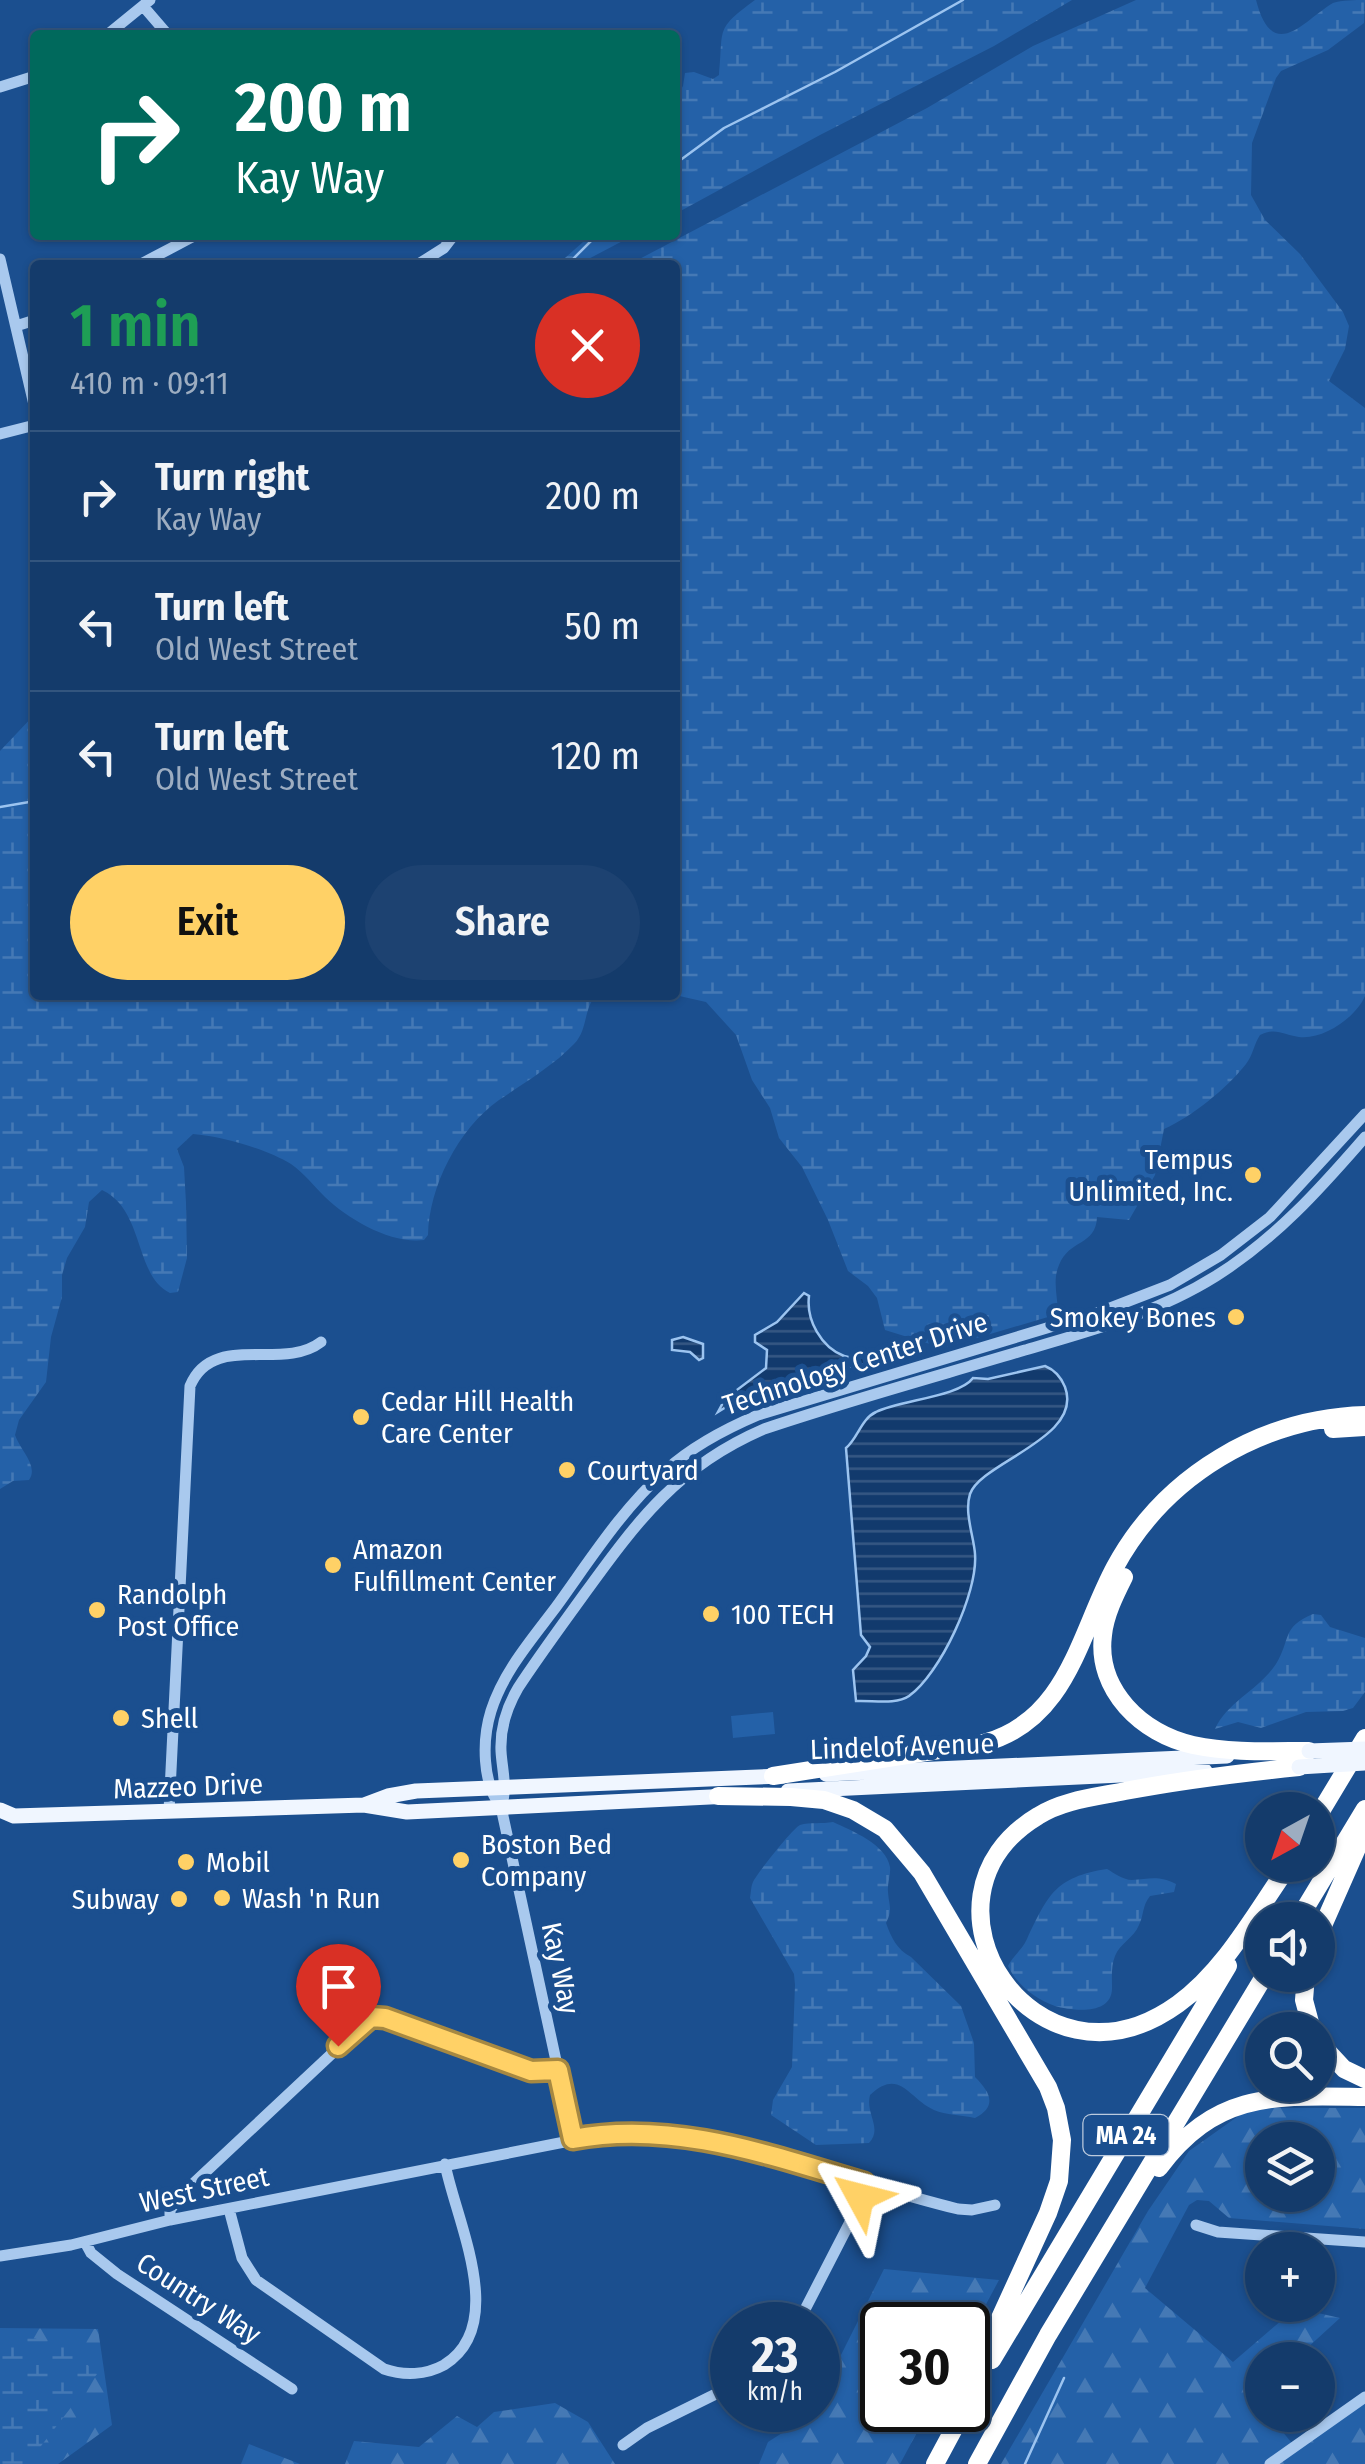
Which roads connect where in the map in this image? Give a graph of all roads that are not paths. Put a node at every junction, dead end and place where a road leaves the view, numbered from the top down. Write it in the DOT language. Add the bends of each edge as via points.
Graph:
graph roads {
  1 [pos="146,3"];
  2 [pos="113,30"];
  3 [pos="165,30"];
  4 [pos="30,78"];
  5 [pos="0,87"];
  6 [pos="187,240"];
  7 [pos="450,240"];
  8 [pos="0,258"];
  9 [pos="149,260"];
  10 [pos="425,260"];
  11 [pos="30,322"];
  12 [pos="16,326"];
  13 [pos="30,387"];
  14 [pos="30,426"];
  15 [pos="0,434"];
  16 [pos="1365,1114"];
  17 [pos="1365,1137"];
  18 [pos="321,1342"];
  19 [pos="1365,1415"];
  20 [pos="1365,1428"];
  21 [pos="1365,1730"];
  22 [pos="1365,1738"];
  23 [pos="1365,1749"];
  24 [pos="1304,1759"];
  25 [pos="1365,1763"];
  26 [pos="773,1776"];
  27 [pos="1342,1776"];
  28 [pos="498,1788"];
  29 [pos="440,1790"];
  30 [pos="1332,1792"];
  31 [pos="718,1796"];
  32 [pos="364,1805"];
  33 [pos="501,1807"];
  34 [pos="1365,1809"];
  35 [pos="448,1810"];
  36 [pos="169,1811"];
  37 [pos="5,1817"];
  38 [pos="1365,1830"];
  39 [pos="1276,1882"];
  40 [pos="1277,1882"];
  41 [pos="1309,1902"];
  42 [pos="1334,1902"];
  43 [pos="1255,1992"];
  44 [pos="1335,2059"];
  45 [pos="558,2070"];
  46 [pos="1365,2079"];
  47 [pos="1365,2097"];
  48 [pos="573,2139"];
  49 [pos="444,2164"];
  50 [pos="864,2183"];
  51 [pos="995,2204"];
  52 [pos="229,2208"];
  53 [pos="170,2220"];
  54 [pos="1196,2225"];
  55 [pos="85,2242"];
  56 [pos="1365,2242"];
  57 [pos="0,2256"];
  58 [pos="1076,2288"];
  59 [pos="809,2302"];
  60 [pos="990,2340"];
  61 [pos="990,2362"];
  62 [pos="292,2389"];
  63 [pos="1365,2396"];
  64 [pos="710,2397"];
  65 [pos="951,2432"];
  66 [pos="623,2445"];
  67 [pos="934,2464"];
  68 [pos="976,2464"];
  69 [pos="1270,2464"];
  1 -- 2 [label="street"];
  1 -- 3 [label="street"];
  4 -- 5 [label="street"];
  6 -- 9 [label="street"];
  7 -- 10 [label="street"];
  8 -- 12 [label="street"];
  11 -- 12 [label="street"];
  12 -- 13 [label="street"];
  14 -- 15 [label="street"];
  16 -- 28 [label="street, Technology Center Drive" via="1270,1217 1170,1285 758,1415 681,1458 630,1506 498,1691 486,1751"];
  17 -- 28 [label="street, Technology Center Drive" via="1273,1234 1176,1298 1104,1327 764,1429 690,1470 642,1516 518,1688 506,1714"];
  18 -- 36 [label="street" via="298,1354 216,1358 198,1370 190,1386"];
  19 -- 26 [label="highway" via="1268,1433 1180,1486 1127,1548 1052,1700 1016,1731 984,1743"];
  20 -- 24 [label="highway" via="1272,1444 1202,1484 1137,1554 1102,1636 1114,1691 1156,1731 1215,1749"];
  21 -- 27 [label="highway"];
  22 -- 27 [label="highway"];
  23 -- 24 [label="main road, Lindelof Avenue, bridge"];
  24 -- 25 [label="main road, Lindelof Avenue, bridge"];
  24 -- 26 [label="main road, Lindelof Avenue"];
  24 -- 31 [label="main road, Lindelof Avenue"];
  24 -- 39 [label="highway" via="1077,1801 1039,1814 1010,1839 990,1872 981,1910 984,1943 1006,1988 1036,2014 1068,2028 1120,2029 1155,2018 1194,1991"];
  26 -- 28 [label="main road, Lindelof Avenue"];
  27 -- 30 [label="highway"];
  28 -- 29 [label="main road, Lindelof Avenue"];
  28 -- 33 [label="street, Technology Center Drive"];
  29 -- 32 [label="main road, Mazzeo Drive"];
  31 -- 33 [label="main road, Lindelof Avenue"];
  31 -- 60 [label="highway" via="824,1800 884,1830 922,1872 1048,2086 1062,2140 1059,2181"];
  32 -- 35 [label="main road, Mazzeo Drive"];
  32 -- 36 [label="main road, Mazzeo Drive"];
  33 -- 35 [label="main road, Lindelof Avenue"];
  33 -- 45 [label="street, Kay Way"];
  34 -- 41 [label="highway"];
  36 -- 37 [label="main road, Mazzeo Drive"];
  38 -- 42 [label="highway"];
  40 -- 61 [label="highway, MA 24"];
  43 -- 58 [label="highway, MA 24"];
  44 -- 46 [label="highway"];
  45 -- 48 [label="street, Kay Way"];
  45 -- 53 [label="street" via="535,2072 371,2017 181,2195"];
  47 -- 58 [label="highway" via="1255,2100 1199,2125 1164,2163"];
  48 -- 49 [label="street, West Street"];
  48 -- 50 [label="street, West Street" via="634,2133 719,2142"];
  49 -- 52 [label="street, West Street"];
  49 -- 52 [label="street" via="477,2314 460,2351 424,2372 379,2366 266,2289 244,2264"];
  50 -- 51 [label="street, West Street" via="966,2210"];
  50 -- 59 [label="street"];
  52 -- 53 [label="street, West Street"];
  53 -- 55 [label="street, West Street"];
  54 -- 56 [label="street"];
  55 -- 57 [label="street, West Street"];
  55 -- 62 [label="street, Country Way" via="117,2274"];
  58 -- 68 [label="highway, MA 24"];
  63 -- 69 [label="street"];
  64 -- 66 [label="street"];
  65 -- 67 [label="highway"];
}
